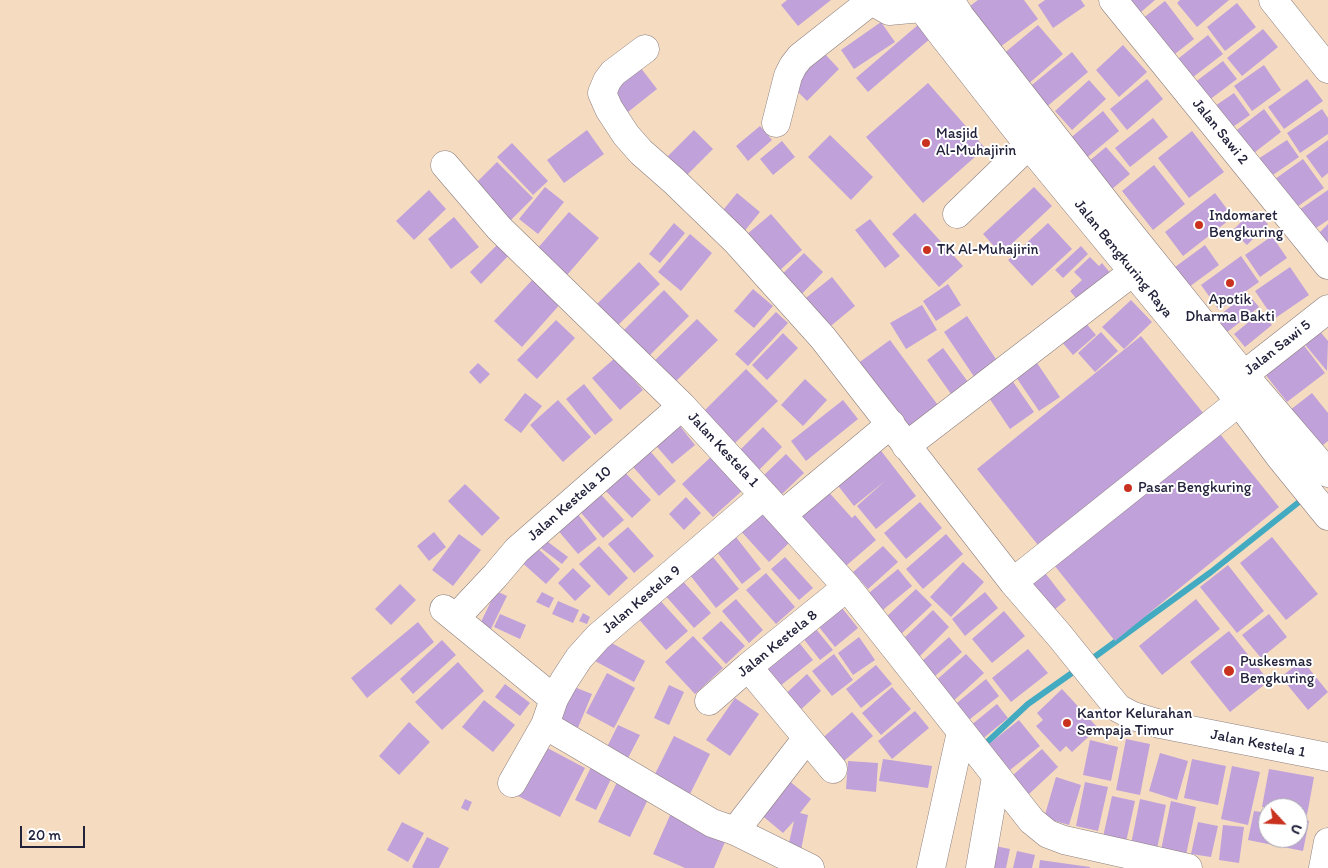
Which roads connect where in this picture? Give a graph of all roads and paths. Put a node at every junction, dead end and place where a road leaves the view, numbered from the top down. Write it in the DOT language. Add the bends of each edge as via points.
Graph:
graph roads {
  1 [pos="870,0"];
  2 [pos="1113,0"];
  3 [pos="1273,0"];
  4 [pos="935,2"];
  5 [pos="645,49"];
  6 [pos="1328,69"];
  7 [pos="776,123"];
  8 [pos="1038,136"];
  9 [pos="445,165"];
  10 [pos="957,214"];
  11 [pos="1328,265"];
  12 [pos="1134,271"];
  13 [pos="1328,309"];
  14 [pos="1237,388"];
  15 [pos="682,406"];
  16 [pos="899,435"];
  17 [pos="1327,468"];
  18 [pos="1317,502"];
  19 [pos="773,505"];
  20 [pos="1013,582"];
  21 [pos="847,587"];
  22 [pos="748,667"];
  23 [pos="554,699"];
  24 [pos="709,702"];
  25 [pos="544,725"];
  26 [pos="807,738"];
  27 [pos="972,745"];
  28 [pos="1328,757"];
  29 [pos="833,769"];
  30 [pos="996,777"];
  31 [pos="512,783"];
  32 [pos="735,831"];
  33 [pos="1328,842"];
  34 [pos="810,868"];
  35 [pos="931,868"];
  36 [pos="980,868"];
  37 [pos="1188,868"];
  38 [pos="1323,868"];
  1 -- 4 [label="street" via="889,11"];
  1 -- 7 [label="street" via="793,66"];
  2 -- 11 [label="street, Jalan Sawi 2"];
  3 -- 6 [label="street"];
  4 -- 8 [label="street, Jalan Bengkuring Raya" via="960,16"];
  5 -- 16 [label="street, Jalan Kestela 1" via="614,73 602,93 626,135 736,241 823,338"];
  8 -- 10 [label="street"];
  8 -- 12 [label="street, Jalan Bengkuring Raya"];
  8 -- 14 [label="street, Jalan Bengkuring Raya" via="1113,212"];
  9 -- 15 [label="street, Jalan Kestela 1" via="506,235"];
  12 -- 14 [label="street, Jalan Bengkuring Raya"];
  12 -- 16 [label="street, Jalan Kestela 9"];
  13 -- 14 [label="street, Jalan Sawi 5"];
  14 -- 17 [label="street, Jalan Bengkuring Raya"];
  14 -- 18 [label="street, Jalan Bengkuring Raya"];
  14 -- 20 [label="street, Jalan Sawi 5"];
  15 -- 19 [label="street, Jalan Kestela 1"];
  15 -- 23 [label="street, Jalan Kestela 10" via="517,550 496,576 454,609"];
  16 -- 19 [label="street, Jalan Kestela 9"];
  16 -- 20 [label="street, Jalan Kestela 1"];
  19 -- 21 [label="street, Jalan Kestela 1"];
  19 -- 23 [label="street, Jalan Kestela 9" via="598,637 579,658"];
  20 -- 28 [label="street, Jalan Kestela 1" via="1118,708 1160,724"];
  21 -- 22 [label="street, Jalan Kestela 8"];
  21 -- 27 [label="street, Jalan Kestela 1"];
  22 -- 24 [label="street, Jalan Kestela 8"];
  22 -- 26 [label="street"];
  23 -- 25 [label="street, Jalan Kestela 9"];
  25 -- 31 [label="street, Jalan Kestela 9"];
  25 -- 32 [label="street" via="712,822"];
  26 -- 29 [label="street"];
  26 -- 32 [label="street"];
  27 -- 30 [label="street, Jalan Kestela 1"];
  27 -- 35 [label="street"];
  30 -- 36 [label="street"];
  30 -- 37 [label="street, Jalan Kestela 1" via="1032,821 1048,834 1086,846"];
  32 -- 34 [label="street"];
  33 -- 38 [label="street"];
}
